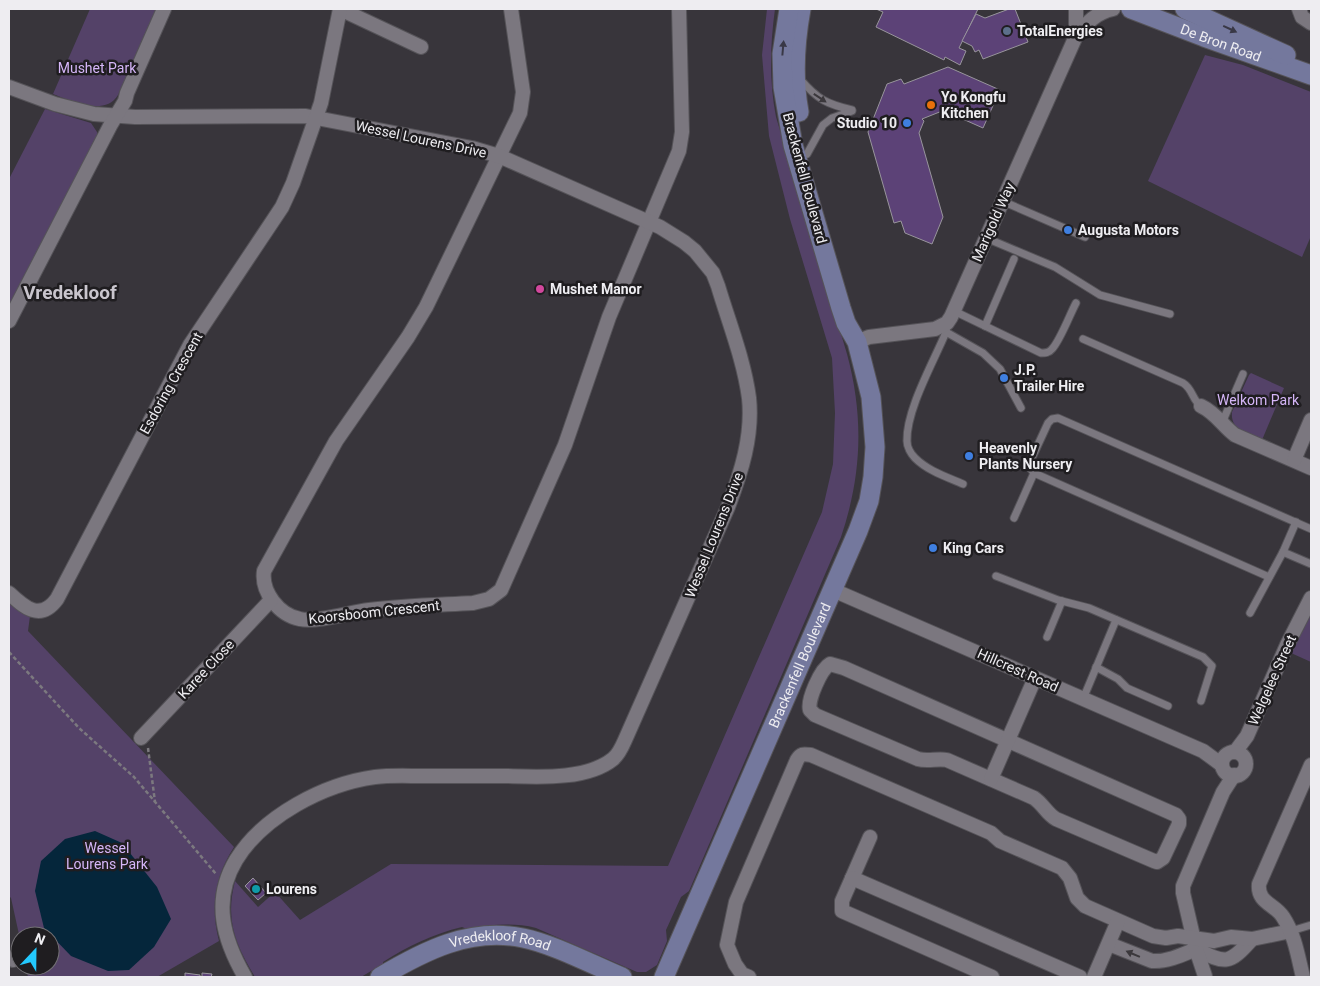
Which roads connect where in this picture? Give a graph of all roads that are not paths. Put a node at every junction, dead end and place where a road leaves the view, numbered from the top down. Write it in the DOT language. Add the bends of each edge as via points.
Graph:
graph roads {
  1 [pos="164,9"];
  2 [pos="340,9"];
  3 [pos="511,9"];
  4 [pos="679,9"];
  5 [pos="788,9"];
  6 [pos="801,9"];
  7 [pos="1076,9"];
  8 [pos="1112,9"];
  9 [pos="1131,9"];
  10 [pos="1185,9"];
  11 [pos="1299,9"];
  12 [pos="1311,23"];
  13 [pos="1076,36"];
  14 [pos="421,47"];
  15 [pos="1311,66"];
  16 [pos="796,74"];
  17 [pos="1311,75"];
  18 [pos="9,86"];
  19 [pos="116,116"];
  20 [pos="316,118"];
  21 [pos="807,154"];
  22 [pos="499,156"];
  23 [pos="1002,201"];
  24 [pos="649,222"];
  25 [pos="1085,237"];
  26 [pos="986,238"];
  27 [pos="1014,259"];
  28 [pos="1076,303"];
  29 [pos="1170,314"];
  30 [pos="9,321"];
  31 [pos="949,322"];
  32 [pos="984,326"];
  33 [pos="1082,340"];
  34 [pos="856,342"];
  35 [pos="1243,374"];
  36 [pos="1201,406"];
  37 [pos="1021,408"];
  38 [pos="1311,420"];
  39 [pos="1222,423"];
  40 [pos="1294,460"];
  41 [pos="1311,468"];
  42 [pos="1034,473"];
  43 [pos="963,484"];
  44 [pos="1014,518"];
  45 [pos="1296,522"];
  46 [pos="1311,529"];
  47 [pos="1283,552"];
  48 [pos="1311,564"];
  49 [pos="996,576"];
  50 [pos="1269,577"];
  51 [pos="833,590"];
  52 [pos="9,593"];
  53 [pos="1311,598"];
  54 [pos="271,600"];
  55 [pos="1062,601"];
  56 [pos="1250,613"];
  57 [pos="1116,620"];
  58 [pos="1047,637"];
  59 [pos="1096,667"];
  60 [pos="1035,678"];
  61 [pos="1083,699"];
  62 [pos="1201,701"];
  63 [pos="1168,706"];
  64 [pos="144,735"];
  65 [pos="1008,740"];
  66 [pos="1232,763"];
  67 [pos="1311,764"];
  68 [pos="991,779"];
  69 [pos="870,837"];
  70 [pos="852,878"];
  71 [pos="1118,922"];
  72 [pos="1311,925"];
  73 [pos="1291,931"];
  74 [pos="1252,939"];
  75 [pos="1109,944"];
  76 [pos="1195,944"];
  77 [pos="1205,976"];
  78 [pos="245,977"];
  79 [pos="380,977"];
  80 [pos="622,977"];
  81 [pos="664,977"];
  82 [pos="748,977"];
  83 [pos="992,977"];
  84 [pos="1080,977"];
  85 [pos="1094,977"];
  86 [pos="1303,977"];
  1 -- 19 [label="street"];
  2 -- 14 [label="street"];
  2 -- 20 [label="street"];
  3 -- 22 [label="street" via="523,102"];
  4 -- 24 [label="street, Koorsboom Crescent" via="682,139"];
  34 -- 5 [label="street, Brackenfell Boulevard, one-way" via="841,308 793,145 783,87 782,54"];
  6 -- 16 [label="street, Brackenfell Boulevard"];
  7 -- 13 [label="street, Marigold Way"];
  8 -- 13 [label="street, Marigold Way" via="1091,18"];
  9 -- 17 [label="street, De Bron Road"];
  10 -- 15 [label="street, De Bron Road, one-way"];
  11 -- 12 [label="street" via="1302,17"];
  13 -- 23 [label="street, Marigold Way"];
  16 -- 21 [label="street, Brackenfell Boulevard" via="796,99"];
  16 -- 21 [label="lane, one-way" via="818,98 852,110 823,125"];
  18 -- 19 [label="street, Wessel Lourens Drive" via="67,108"];
  19 -- 20 [label="street, Wessel Lourens Drive"];
  19 -- 30 [label="street"];
  20 -- 22 [label="street, Wessel Lourens Drive"];
  20 -- 52 [label="street, Esdoring Crescent" via="282,207 190,345 57,599 48,608 36,611 25,608"];
  21 -- 34 [label="street, Brackenfell Boulevard" via="857,322"];
  22 -- 24 [label="street, Wessel Lourens Drive"];
  22 -- 54 [label="street" via="426,307 336,441 267,565 264,577"];
  23 -- 25 [label="lane"];
  23 -- 26 [label="street, Marigold Way"];
  24 -- 54 [label="street, Koorsboom Crescent" via="603,333 562,454 505,583 496,595 473,603 370,610 308,620 292,617"];
  24 -- 78 [label="street, Wessel Lourens Drive" via="684,242 713,273 745,379 749,400 748,428 739,478 728,507 620,750 606,764 583,772 550,777 374,777 339,786 290,808 274,818 243,848 225,886 225,932 233,957"];
  26 -- 29 [label="lane" via="1055,267 1100,295"];
  26 -- 31 [label="street, Marigold Way"];
  27 -- 32 [label="lane"];
  28 -- 32 [label="lane" via="1055,345 1046,353"];
  31 -- 32 [label="lane"];
  31 -- 34 [label="street" via="936,329 869,337"];
  31 -- 37 [label="lane" via="1000,369"];
  31 -- 43 [label="lane" via="918,396 907,443 915,458"];
  33 -- 36 [label="lane" via="1183,383"];
  34 -- 51 [label="street, Brackenfell Boulevard" via="872,407 873,477 861,524"];
  35 -- 39 [label="lane"];
  36 -- 39 [label="street"];
  38 -- 40 [label="street"];
  39 -- 40 [label="street" via="1235,435"];
  40 -- 41 [label="street"];
  42 -- 44 [label="lane"];
  42 -- 45 [label="lane" via="1030,462 1048,423 1052,418 1058,418"];
  42 -- 50 [label="lane"];
  45 -- 46 [label="lane"];
  45 -- 47 [label="lane"];
  47 -- 48 [label="lane"];
  47 -- 50 [label="lane"];
  49 -- 55 [label="lane"];
  50 -- 56 [label="lane"];
  51 -- 60 [label="street, Hillcrest Road"];
  51 -- 81 [label="street, Brackenfell Boulevard"];
  53 -- 66 [label="street, Welgelee Street"];
  54 -- 64 [label="street, Karee Close"];
  55 -- 57 [label="lane"];
  55 -- 58 [label="lane"];
  57 -- 59 [label="lane"];
  57 -- 62 [label="lane" via="1211,663"];
  59 -- 61 [label="lane"];
  59 -- 63 [label="lane" via="1127,688"];
  60 -- 61 [label="street, Hillcrest Road"];
  60 -- 65 [label="street"];
  61 -- 66 [label="street, Hillcrest Road"];
  65 -- 68 [label="street"];
  65 -- 68 [label="street" via="1176,815 1179,824 1163,858 1157,862 1056,820 1039,801"];
  65 -- 68 [label="street" via="834,664 823,669 809,701 810,710 815,715 918,759 928,762 947,760"];
  66 -- 76 [label="street, Welgelee Street" via="1183,886"];
  67 -- 73 [label="street" via="1259,888 1263,900 1279,912"];
  69 -- 70 [label="street"];
  70 -- 83 [label="street" via="841,904 845,913"];
  70 -- 84 [label="street"];
  71 -- 75 [label="street"];
  71 -- 76 [label="street" via="1158,938 1178,936"];
  71 -- 82 [label="street" via="1082,904 1068,874 1058,866 811,755 801,754 736,902 727,945 734,964"];
  72 -- 73 [label="lane"];
  73 -- 74 [label="street"];
  73 -- 86 [label="street"];
  74 -- 76 [label="street" via="1231,937"];
  74 -- 76 [label="street" via="1237,957 1219,960"];
  76 -- 75 [label="street, one-way" via="1164,960 1152,962"];
  75 -- 85 [label="street"];
  76 -- 77 [label="street, Welgelee Street"];
  79 -- 80 [label="street, Vredekloof Road" via="426,951 457,941 501,935 524,938"];
}
